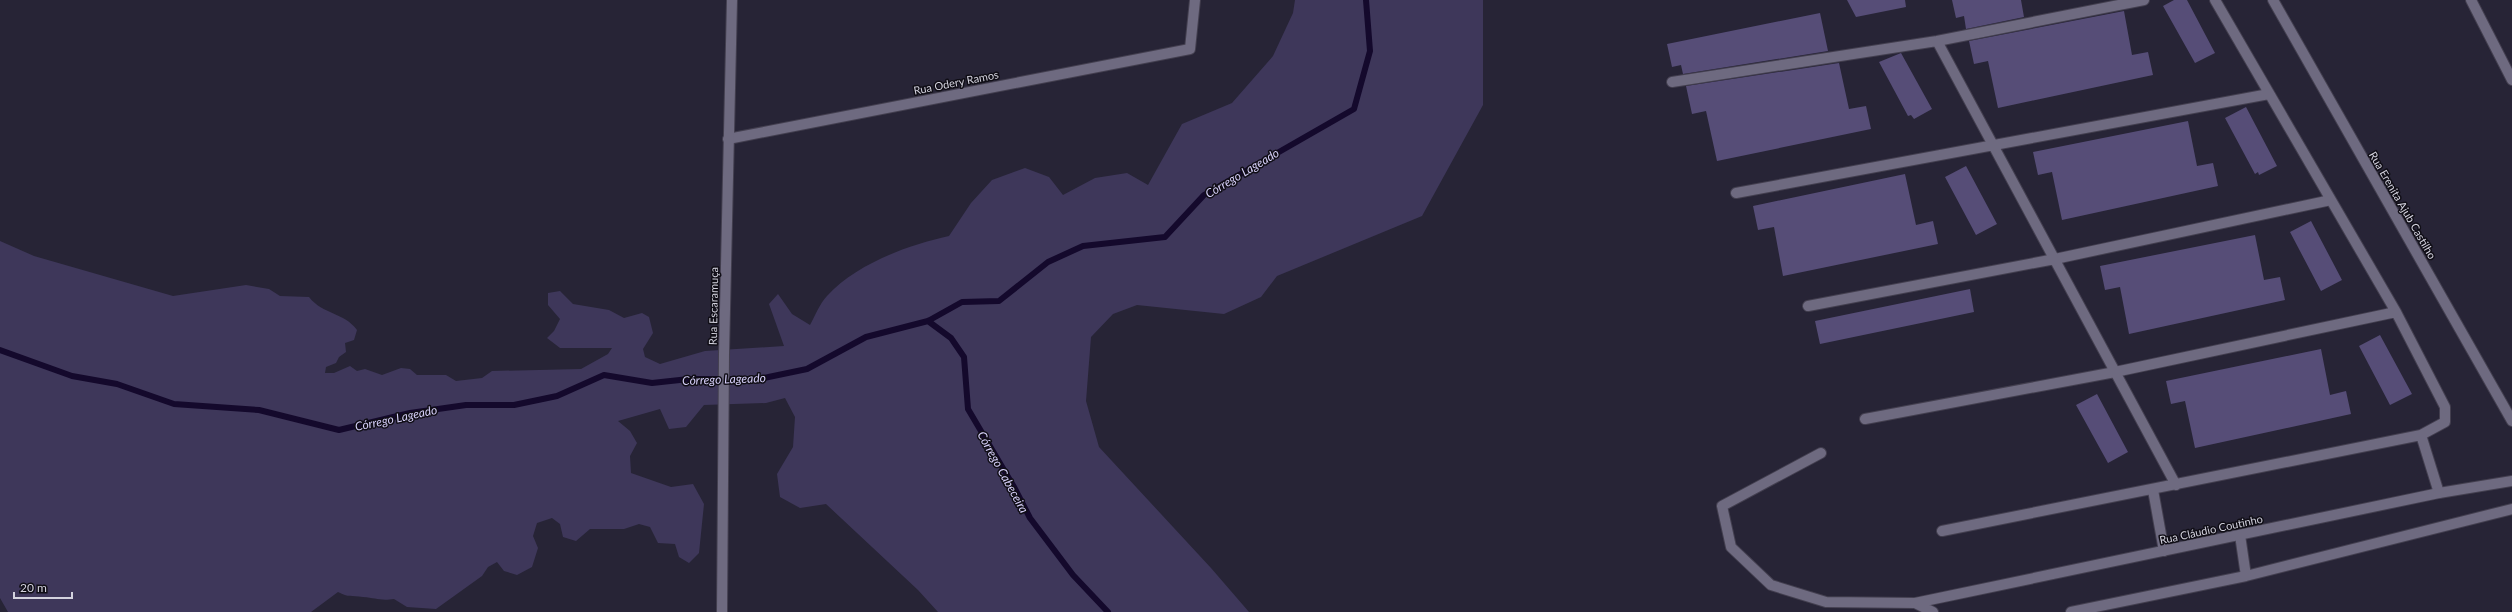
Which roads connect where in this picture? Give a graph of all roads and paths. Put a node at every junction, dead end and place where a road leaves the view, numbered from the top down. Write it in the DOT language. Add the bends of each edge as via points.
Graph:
graph roads {
  1 [pos="732,0"];
  2 [pos="1195,0"];
  3 [pos="2144,0"];
  4 [pos="2215,0"];
  5 [pos="2273,0"];
  6 [pos="2471,0"];
  7 [pos="1937,41"];
  8 [pos="2512,80"];
  9 [pos="1672,82"];
  10 [pos="2269,94"];
  11 [pos="728,139"];
  12 [pos="1993,145"];
  13 [pos="1736,193"];
  14 [pos="2330,200"];
  15 [pos="2055,259"];
  16 [pos="1808,306"];
  17 [pos="2396,312"];
  18 [pos="2115,372"];
  19 [pos="1865,419"];
  20 [pos="2512,421"];
  21 [pos="2421,435"];
  22 [pos="1821,453"];
  23 [pos="2512,481"];
  24 [pos="2176,485"];
  25 [pos="2153,490"];
  26 [pos="2439,493"];
  27 [pos="2512,509"];
  28 [pos="1942,531"];
  29 [pos="2240,535"];
  30 [pos="2164,551"];
  31 [pos="2246,576"];
  32 [pos="1915,603"];
  33 [pos="722,612"];
  34 [pos="1933,612"];
  35 [pos="2071,612"];
  1 -- 11 [label="street, Rua Escaramuça"];
  2 -- 11 [label="street, Rua Odery Ramos" via="1190,49"];
  3 -- 7 [label="street"];
  4 -- 10 [label="street"];
  5 -- 20 [label="street, Rua Erenita Ajub Castilho"];
  6 -- 8 [label="street"];
  7 -- 9 [label="street"];
  7 -- 12 [label="street"];
  10 -- 12 [label="street"];
  10 -- 14 [label="street"];
  11 -- 33 [label="street, Rua Escaramuça"];
  12 -- 13 [label="street"];
  12 -- 15 [label="street"];
  14 -- 15 [label="street"];
  14 -- 17 [label="street"];
  15 -- 16 [label="street"];
  15 -- 18 [label="street"];
  17 -- 18 [label="street"];
  17 -- 21 [label="street" via="2445,407 2445,422"];
  18 -- 19 [label="street"];
  18 -- 24 [label="street"];
  21 -- 24 [label="street"];
  21 -- 26 [label="street"];
  22 -- 32 [label="street, Rua Cláudio Coutinho" via="1722,506 1731,547 1771,585 1826,602"];
  23 -- 26 [label="street, Rua Cláudio Coutinho"];
  24 -- 25 [label="street"];
  25 -- 28 [label="street"];
  25 -- 30 [label="street"];
  26 -- 29 [label="street, Rua Cláudio Coutinho"];
  27 -- 31 [label="street"];
  29 -- 30 [label="street, Rua Cláudio Coutinho"];
  29 -- 31 [label="street"];
  30 -- 32 [label="street, Rua Cláudio Coutinho"];
  31 -- 35 [label="street"];
  32 -- 34 [label="street, Rua Cláudio Coutinho"];
}
